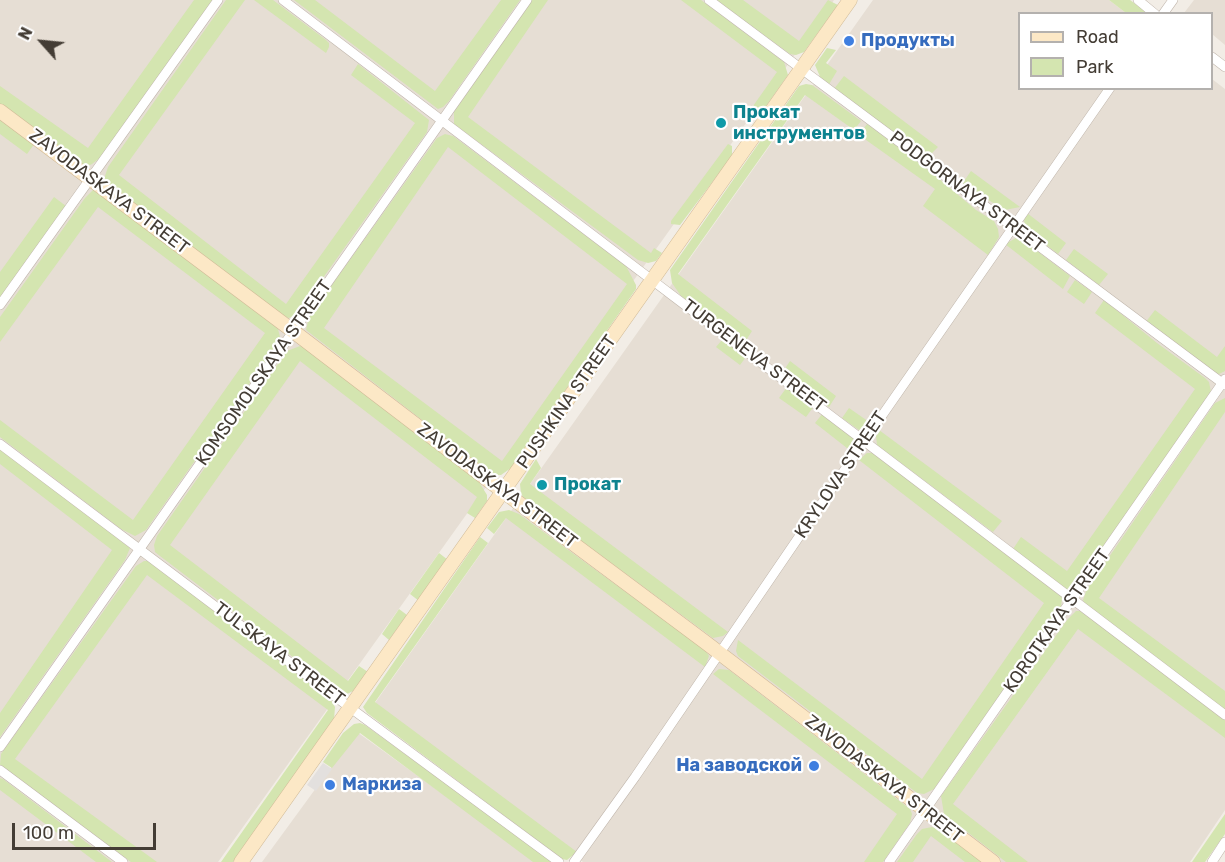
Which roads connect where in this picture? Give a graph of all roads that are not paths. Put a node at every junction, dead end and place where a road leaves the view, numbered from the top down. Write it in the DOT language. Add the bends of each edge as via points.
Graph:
graph roads {
  1 [pos="218,0"];
  2 [pos="283,0"];
  3 [pos="527,0"];
  4 [pos="709,0"];
  5 [pos="850,0"];
  6 [pos="1138,0"];
  7 [pos="1153,12"];
  8 [pos="1213,58"];
  9 [pos="1225,67"];
  10 [pos="801,69"];
  11 [pos="1109,90"];
  12 [pos="0,111"];
  13 [pos="442,121"];
  14 [pos="91,178"];
  15 [pos="1014,227"];
  16 [pos="654,280"];
  17 [pos="0,305"];
  18 [pos="293,331"];
  19 [pos="1224,383"];
  20 [pos="865,440"];
  21 [pos="0,444"];
  22 [pos="504,492"];
  23 [pos="140,549"];
  24 [pos="1073,599"];
  25 [pos="720,653"];
  26 [pos="351,708"];
  27 [pos="1225,715"];
  28 [pos="0,747"];
  29 [pos="0,770"];
  30 [pos="925,810"];
  31 [pos="1225,842"];
  32 [pos="123,862"];
  33 [pos="241,862"];
  34 [pos="559,862"];
  35 [pos="574,862"];
  36 [pos="889,862"];
  37 [pos="993,862"];
  38 [pos="1212,862"];
  1 -- 14 [label="street"];
  2 -- 13 [label="street, TURGENEVA STREET"];
  3 -- 13 [label="street, KOMSOMOLSKAYA STREET"];
  4 -- 10 [label="street, PODGORNAYA STREET"];
  5 -- 10 [label="main road, PUSHKINA STREET"];
  6 -- 7 [label="street"];
  8 -- 9 [label="street"];
  10 -- 15 [label="street, PODGORNAYA STREET"];
  10 -- 16 [label="main road, PUSHKINA STREET"];
  11 -- 15 [label="street, KRYLOVA STREET"];
  12 -- 14 [label="main road, ZAVODASKAYA STREET"];
  13 -- 16 [label="street, TURGENEVA STREET"];
  13 -- 18 [label="street, KOMSOMOLSKAYA STREET"];
  14 -- 17 [label="street"];
  14 -- 18 [label="main road, ZAVODASKAYA STREET"];
  15 -- 19 [label="street, PODGORNAYA STREET"];
  15 -- 20 [label="street, KRYLOVA STREET"];
  16 -- 20 [label="street, TURGENEVA STREET"];
  16 -- 22 [label="main road, PUSHKINA STREET"];
  18 -- 22 [label="main road, ZAVODASKAYA STREET"];
  18 -- 23 [label="street, KOMSOMOLSKAYA STREET"];
  19 -- 24 [label="street, KOROTKAYA STREET"];
  20 -- 24 [label="street, TURGENEVA STREET"];
  20 -- 25 [label="street, KRYLOVA STREET"];
  21 -- 23 [label="street, TULSKAYA STREET"];
  22 -- 25 [label="main road, ZAVODASKAYA STREET"];
  22 -- 26 [label="main road, PUSHKINA STREET"];
  23 -- 26 [label="street, TULSKAYA STREET"];
  23 -- 28 [label="street, KOMSOMOLSKAYA STREET"];
  24 -- 27 [label="street, TURGENEVA STREET"];
  24 -- 30 [label="street, KOROTKAYA STREET"];
  25 -- 30 [label="main road, ZAVODASKAYA STREET"];
  25 -- 35 [label="street, KRYLOVA STREET"];
  26 -- 33 [label="main road, PUSHKINA STREET"];
  26 -- 34 [label="street, TULSKAYA STREET"];
  29 -- 32 [label="street"];
  30 -- 36 [label="street, KOROTKAYA STREET"];
  30 -- 37 [label="main road, ZAVODASKAYA STREET"];
  31 -- 38 [label="street"];
}
